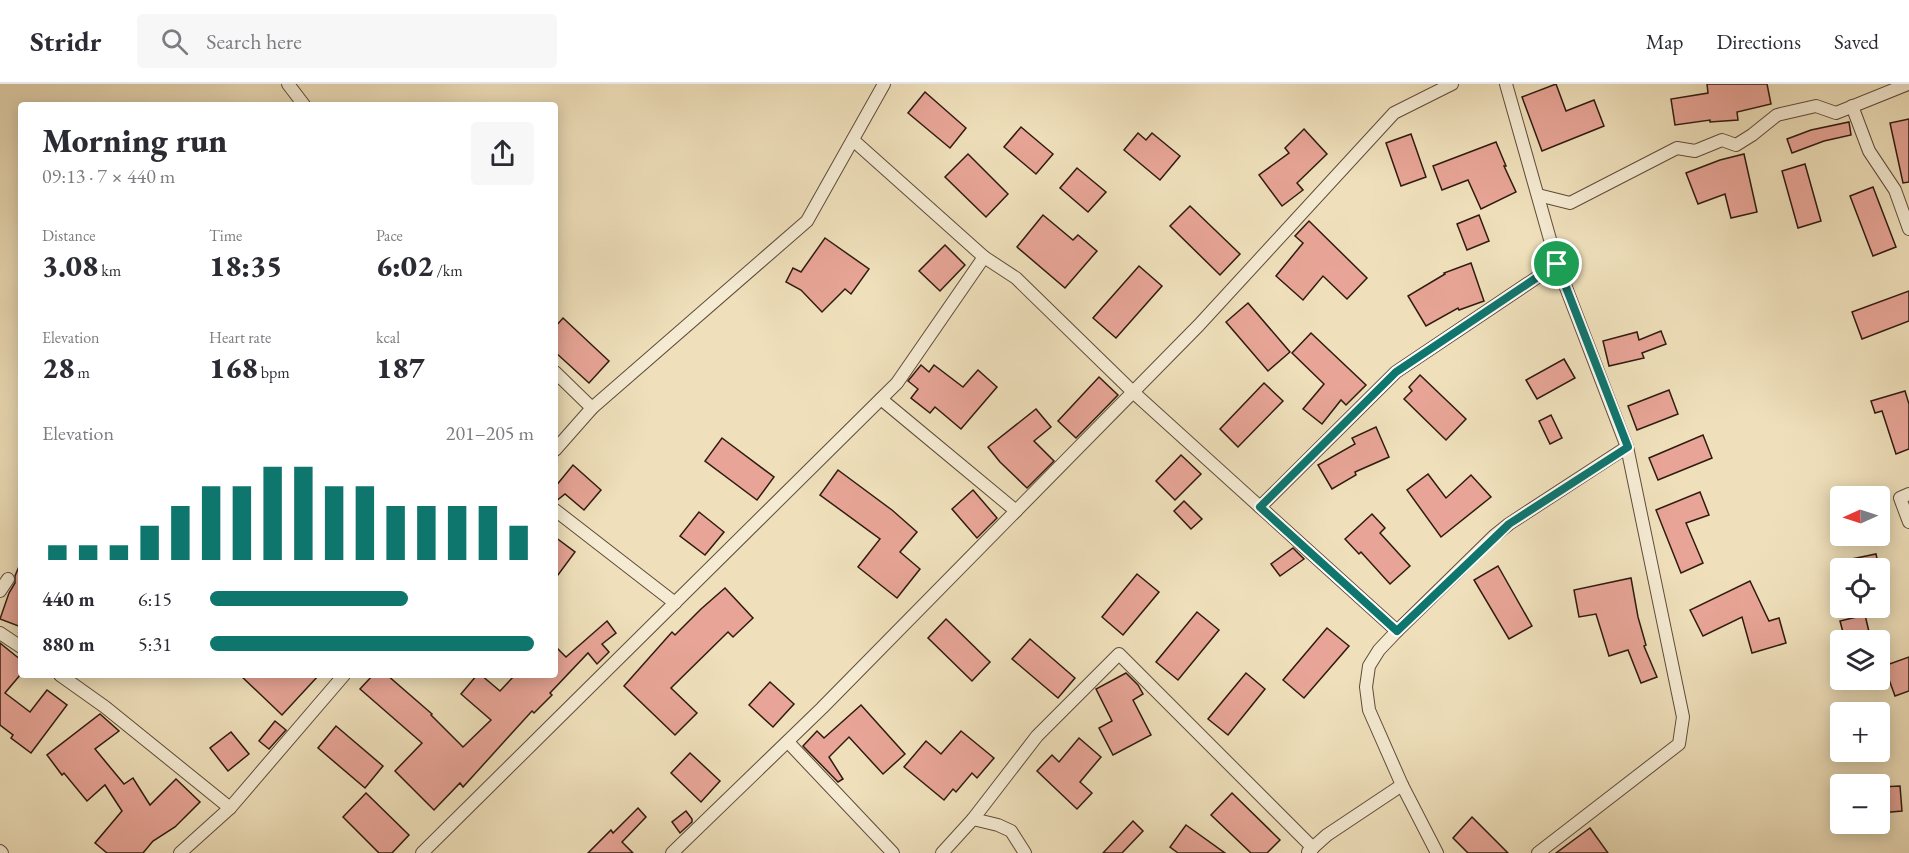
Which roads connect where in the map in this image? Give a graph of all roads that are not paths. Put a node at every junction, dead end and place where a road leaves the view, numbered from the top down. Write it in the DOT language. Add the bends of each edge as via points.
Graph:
graph roads {
  1 [pos="288,84"];
  2 [pos="884,84"];
  3 [pos="1452,84"];
  4 [pos="1506,84"];
  5 [pos="1908,84"];
  6 [pos="302,102"];
  7 [pos="1852,106"];
  8 [pos="853,140"];
  9 [pos="1538,195"];
  10 [pos="1909,229"];
  11 [pos="984,257"];
  12 [pos="1557,264"];
  13 [pos="558,375"];
  14 [pos="1133,392"];
  15 [pos="881,399"];
  16 [pos="592,408"];
  17 [pos="558,447"];
  18 [pos="1628,447"];
  19 [pos="1909,494"];
  20 [pos="1260,507"];
  21 [pos="1016,511"];
  22 [pos="558,512"];
  23 [pos="1909,522"];
  24 [pos="8,579"];
  25 [pos="0,591"];
  26 [pos="675,603"];
  27 [pos="1397,631"];
  28 [pos="0,633"];
  29 [pos="18,645"];
  30 [pos="64,678"];
  31 [pos="340,678"];
  32 [pos="788,742"];
  33 [pos="1402,785"];
  34 [pos="230,808"];
  35 [pos="973,819"];
  36 [pos="1310,850"];
  37 [pos="180,853"];
  38 [pos="422,853"];
  39 [pos="672,853"];
  40 [pos="893,853"];
  41 [pos="942,853"];
  42 [pos="1024,853"];
  43 [pos="1437,853"];
  44 [pos="1538,853"];
  1 -- 6 [label="street"];
  2 -- 8 [label="street"];
  3 -- 14 [label="street" via="1394,113"];
  4 -- 9 [label="street"];
  5 -- 7 [label="street"];
  7 -- 9 [label="street" via="1836,113 1816,106 1776,115 1736,145 1722,140 1695,151 1677,148 1570,203"];
  7 -- 10 [label="street" via="1869,151 1895,190"];
  8 -- 11 [label="street"];
  8 -- 16 [label="street" via="807,221"];
  9 -- 12 [label="street"];
  11 -- 14 [label="street" via="1016,278"];
  11 -- 15 [label="street" via="897,383"];
  12 -- 18 [label="street"];
  12 -- 20 [label="street" via="1396,372"];
  13 -- 16 [label="street"];
  14 -- 20 [label="street"];
  14 -- 21 [label="street"];
  15 -- 21 [label="street"];
  15 -- 26 [label="street"];
  16 -- 17 [label="street"];
  18 -- 27 [label="street" via="1509,524"];
  18 -- 44 [label="street" via="1683,717 1679,744"];
  19 -- 23 [label="street" via="1900,498"];
  20 -- 27 [label="street"];
  21 -- 32 [label="street"];
  22 -- 26 [label="street"];
  24 -- 25 [label="street"];
  26 -- 38 [label="street"];
  27 -- 33 [label="street" via="1369,666 1366,687 1370,710"];
  28 -- 29 [label="street"];
  30 -- 34 [label="street"];
  31 -- 34 [label="street"];
  32 -- 39 [label="street"];
  32 -- 40 [label="street"];
  33 -- 36 [label="street"];
  33 -- 43 [label="street"];
  34 -- 37 [label="street"];
  35 -- 36 [label="street" via="1037,736 1119,654"];
  35 -- 41 [label="street"];
  35 -- 42 [label="street" via="1011,831"];
}
